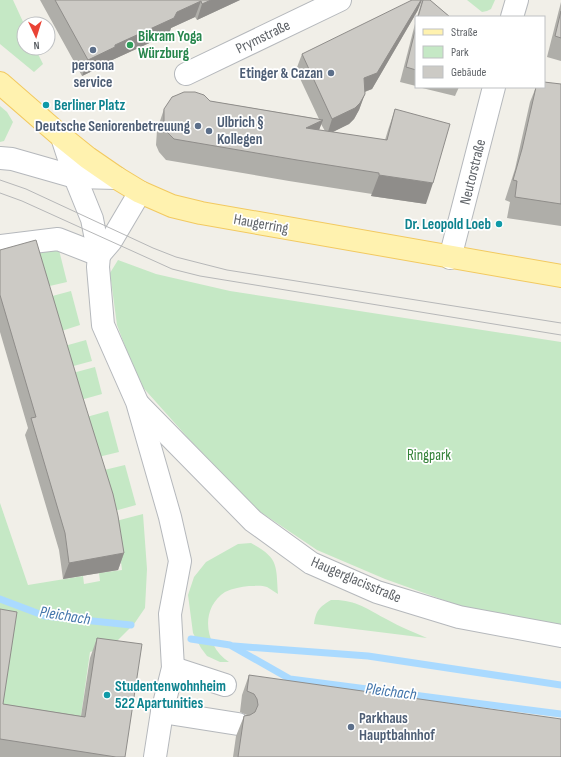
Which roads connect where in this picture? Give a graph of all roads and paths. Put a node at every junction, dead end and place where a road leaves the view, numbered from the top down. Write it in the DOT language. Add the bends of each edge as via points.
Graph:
graph roads {
  1 [pos="340,0"];
  2 [pos="517,0"];
  3 [pos="512,16"];
  4 [pos="186,74"];
  5 [pos="0,83"];
  6 [pos="494,88"];
  7 [pos="62,137"];
  8 [pos="0,158"];
  9 [pos="75,177"];
  10 [pos="117,178"];
  11 [pos="140,192"];
  12 [pos="0,246"];
  13 [pos="99,255"];
  14 [pos="450,258"];
  15 [pos="561,276"];
  16 [pos="137,402"];
  17 [pos="561,636"];
  18 [pos="173,668"];
  19 [pos="225,685"];
  20 [pos="162,712"];
  21 [pos="238,724"];
  22 [pos="155,757"];
  1 -- 4 [label="street, Prymstraße"];
  2 -- 3 [label="street"];
  5 -- 7 [label="main road, Haugerring"];
  6 -- 14 [label="street, Neutorstraße"];
  7 -- 9 [label="street"];
  7 -- 10 [label="main road, Haugerring"];
  8 -- 9 [label="street"];
  9 -- 10 [label="street"];
  9 -- 13 [label="street, Haugerglacisstraße" via="92,219"];
  10 -- 11 [label="main road, Haugerring"];
  11 -- 13 [label="street" via="111,241"];
  11 -- 14 [label="main road, Haugerring" via="172,206 201,213"];
  12 -- 13 [label="street" via="58,239"];
  13 -- 16 [label="street, Haugerglacisstraße" via="103,325"];
  14 -- 15 [label="main road, Haugerring"];
  16 -- 17 [label="street, Haugerglacisstraße" via="253,521 311,563 377,592 459,618"];
  16 -- 18 [label="street, Haugerglacisstraße" via="180,561 170,614"];
  18 -- 19 [label="street"];
  18 -- 20 [label="street, Haugerglacisstraße"];
  20 -- 21 [label="street"];
  20 -- 22 [label="street, Haugerglacisstraße"];
}
